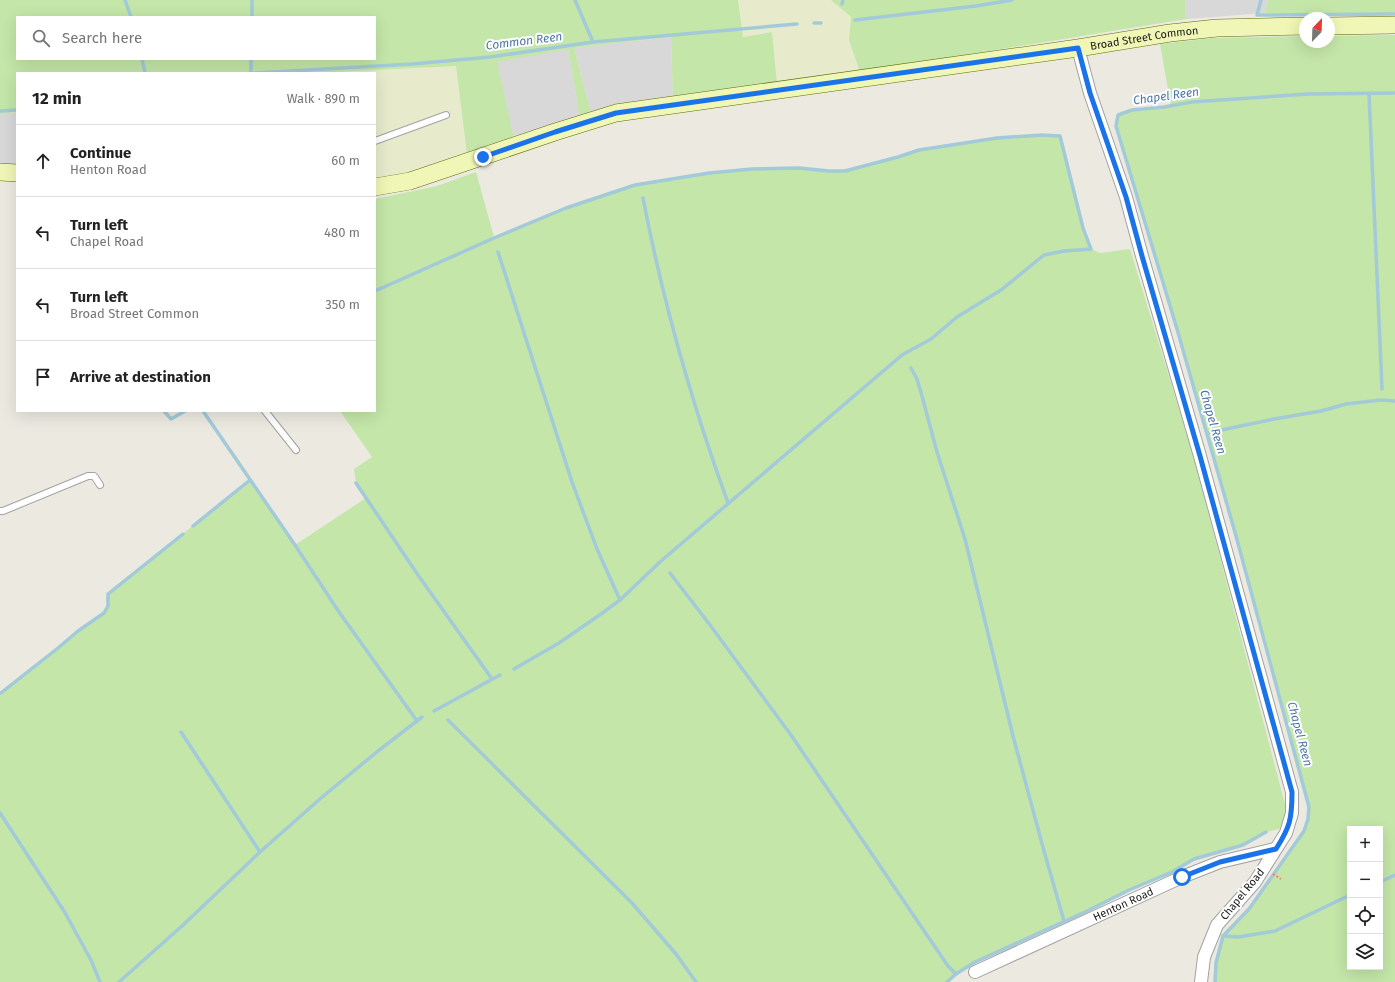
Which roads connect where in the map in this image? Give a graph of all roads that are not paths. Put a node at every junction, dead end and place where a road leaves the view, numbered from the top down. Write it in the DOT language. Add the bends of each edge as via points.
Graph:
graph roads {
  1 [pos="1395,25"];
  2 [pos="1299,26"];
  3 [pos="1335,26"];
  4 [pos="1078,48"];
  5 [pos="446,116"];
  6 [pos="376,141"];
  7 [pos="0,172"];
  8 [pos="16,173"];
  9 [pos="376,187"];
  10 [pos="266,412"];
  11 [pos="296,450"];
  12 [pos="100,485"];
  13 [pos="0,511"];
  14 [pos="1276,849"];
  15 [pos="975,972"];
  16 [pos="1202,982"];
  1 -- 3 [label="street"];
  2 -- 4 [label="street, Broad Street Common" via="1217,28"];
  4 -- 9 [label="street, Broad Street Common" via="616,113 410,181"];
  4 -- 14 [label="street, Chapel Road" via="1090,93 1126,197 1292,792 1292,813 1286,833"];
  5 -- 6 [label="lane"];
  7 -- 8 [label="street"];
  10 -- 11 [label="lane"];
  12 -- 13 [label="lane" via="94,476 88,476"];
  14 -- 15 [label="street, Henton Road" via="1220,862 1182,877"];
  14 -- 16 [label="street, Chapel Road" via="1255,882 1217,925 1204,957"];
}
